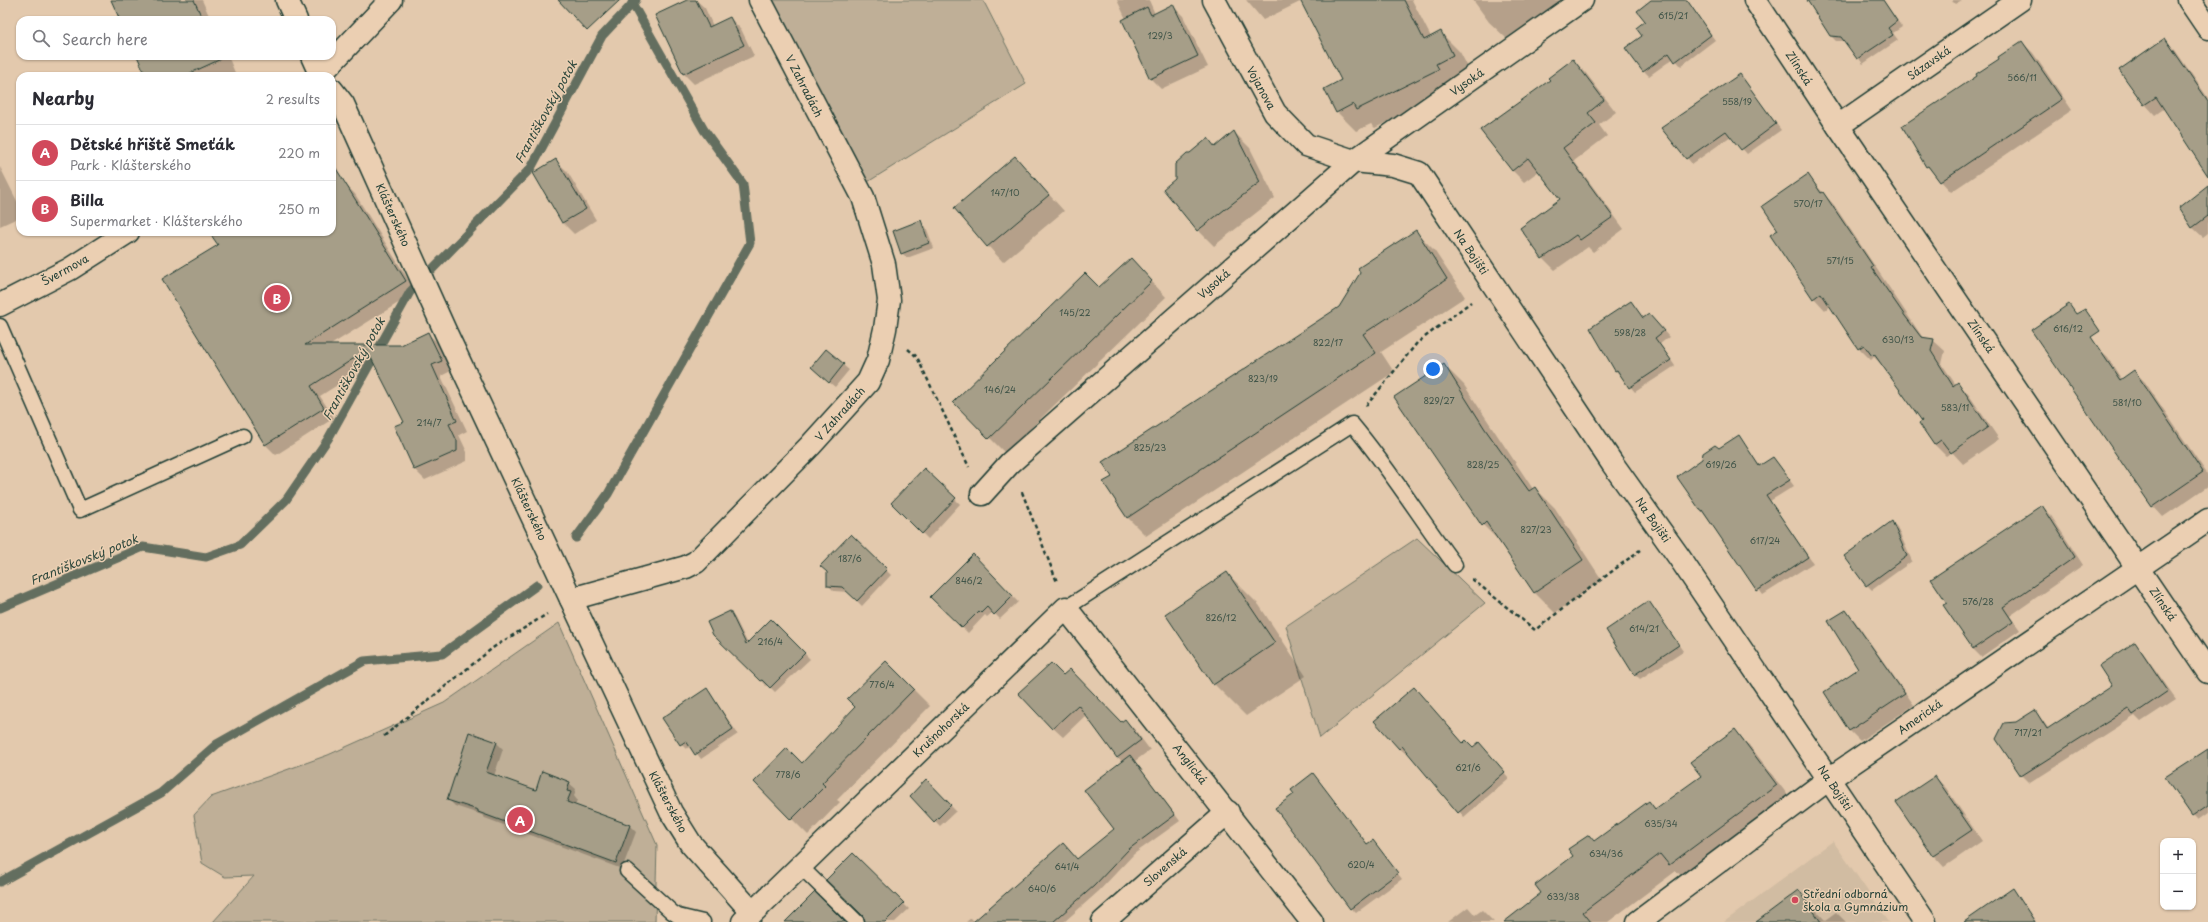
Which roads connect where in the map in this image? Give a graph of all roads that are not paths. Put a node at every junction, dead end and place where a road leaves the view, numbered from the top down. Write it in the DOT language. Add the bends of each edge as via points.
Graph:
graph roads {
  1 [pos="287,0"];
  2 [pos="391,0"];
  3 [pos="760,0"];
  4 [pos="1214,0"];
  5 [pos="1582,0"];
  6 [pos="1755,0"];
  7 [pos="2020,0"];
  8 [pos="2189,0"];
  9 [pos="294,16"];
  10 [pos="2208,28"];
  11 [pos="336,59"];
  12 [pos="335,60"];
  13 [pos="324,72"];
  14 [pos="336,95"];
  15 [pos="1838,126"];
  16 [pos="1354,161"];
  17 [pos="122,236"];
  18 [pos="0,304"];
  19 [pos="0,326"];
  20 [pos="243,436"];
  21 [pos="982,494"];
  22 [pos="2208,520"];
  23 [pos="1455,565"];
  24 [pos="2138,567"];
  25 [pos="571,599"];
  26 [pos="1066,608"];
  27 [pos="2208,672"];
  28 [pos="1829,779"];
  29 [pos="1228,812"];
  30 [pos="800,866"];
  31 [pos="627,871"];
  32 [pos="747,917"];
  33 [pos="703,922"];
  34 [pos="857,922"];
  35 [pos="1102,922"];
  36 [pos="1312,922"];
  37 [pos="1638,922"];
  38 [pos="1924,922"];
  1 -- 9 [label="street"];
  2 -- 11 [label="street"];
  3 -- 25 [label="street, V Zahradách" via="862,197 884,264 889,300 878,360 868,382 810,446 696,562"];
  4 -- 16 [label="street, Vojanova" via="1275,113 1306,145"];
  5 -- 16 [label="street, Vysoká"];
  6 -- 15 [label="street, Zlínská"];
  7 -- 15 [label="street, Sázavská"];
  8 -- 10 [label="street"];
  12 -- 13 [label="street"];
  14 -- 25 [label="street, Klášterského" via="343,104"];
  15 -- 24 [label="street, Zlínská"];
  16 -- 21 [label="street, Vysoká" via="1010,464"];
  16 -- 28 [label="street, Na Bojišti" via="1393,164 1418,173 1612,464 1662,533"];
  17 -- 18 [label="street, Švermova" via="70,269"];
  19 -- 20 [label="lane" via="80,510"];
  22 -- 24 [label="street, Americká"];
  23 -- 26 [label="lane" via="1378,455 1352,424"];
  24 -- 27 [label="street, Zlínská"];
  24 -- 28 [label="street, Americká"];
  25 -- 32 [label="street, Klášterského" via="671,812 691,844"];
  26 -- 29 [label="street, Anglická"];
  26 -- 30 [label="street, Krušnohorská"];
  28 -- 37 [label="street, Americká"];
  28 -- 38 [label="street, Na Bojišti"];
  29 -- 35 [label="street, Slovenská"];
  29 -- 36 [label="street, Anglická"];
  30 -- 32 [label="street, Krušnohorská"];
  30 -- 34 [label="lane"];
  31 -- 33 [label="lane" via="672,912"];
}
